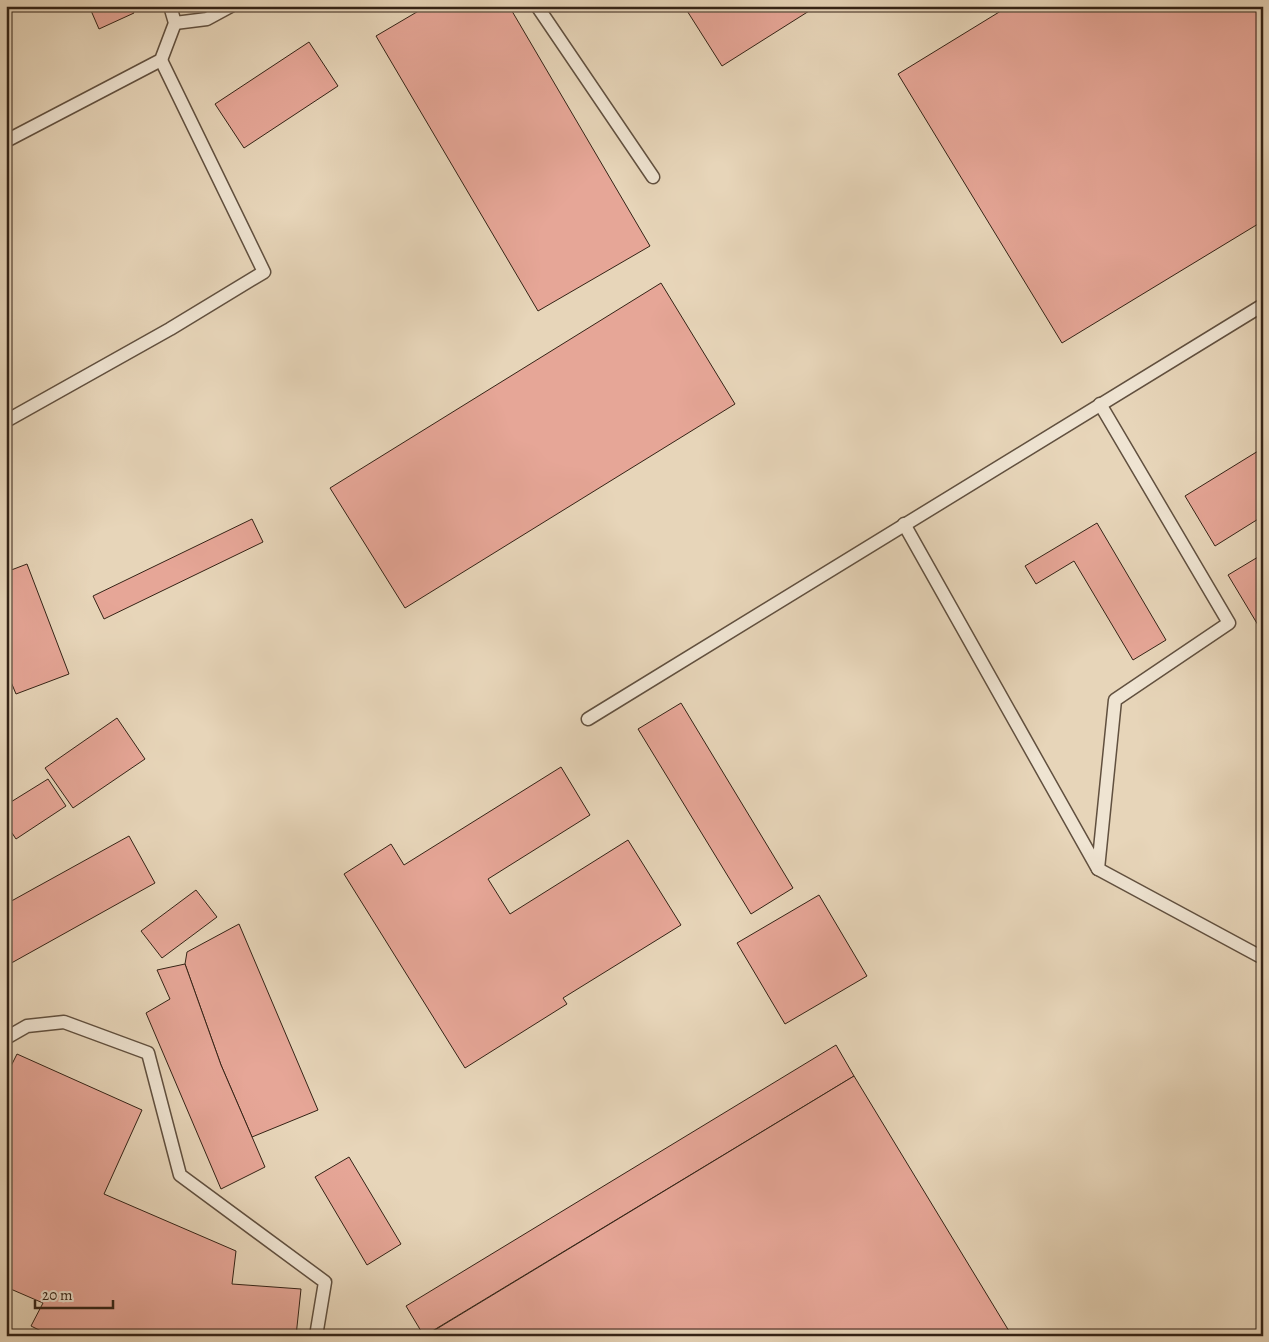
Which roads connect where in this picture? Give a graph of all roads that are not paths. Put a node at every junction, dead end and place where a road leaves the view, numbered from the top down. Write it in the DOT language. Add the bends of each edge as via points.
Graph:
graph roads {
  1 [pos="170,6"];
  2 [pos="231,6"];
  3 [pos="537,6"];
  4 [pos="175,23"];
  5 [pos="161,60"];
  6 [pos="6,141"];
  7 [pos="653,177"];
  8 [pos="1263,305"];
  9 [pos="1100,404"];
  10 [pos="6,421"];
  11 [pos="904,524"];
  12 [pos="588,719"];
  13 [pos="1098,869"];
  14 [pos="1263,958"];
  15 [pos="6,1038"];
  16 [pos="316,1336"];
  1 -- 4 [label="lane"];
  2 -- 4 [label="lane" via="207,19"];
  3 -- 7 [label="lane"];
  4 -- 5 [label="lane"];
  5 -- 6 [label="lane"];
  5 -- 10 [label="lane" via="264,272"];
  8 -- 9 [label="lane"];
  9 -- 11 [label="lane"];
  9 -- 13 [label="lane" via="1229,623 1115,700"];
  11 -- 12 [label="lane"];
  11 -- 13 [label="lane"];
  13 -- 14 [label="lane"];
  15 -- 16 [label="lane" via="27,1026 64,1022 148,1053 180,1175 325,1282"];
}
